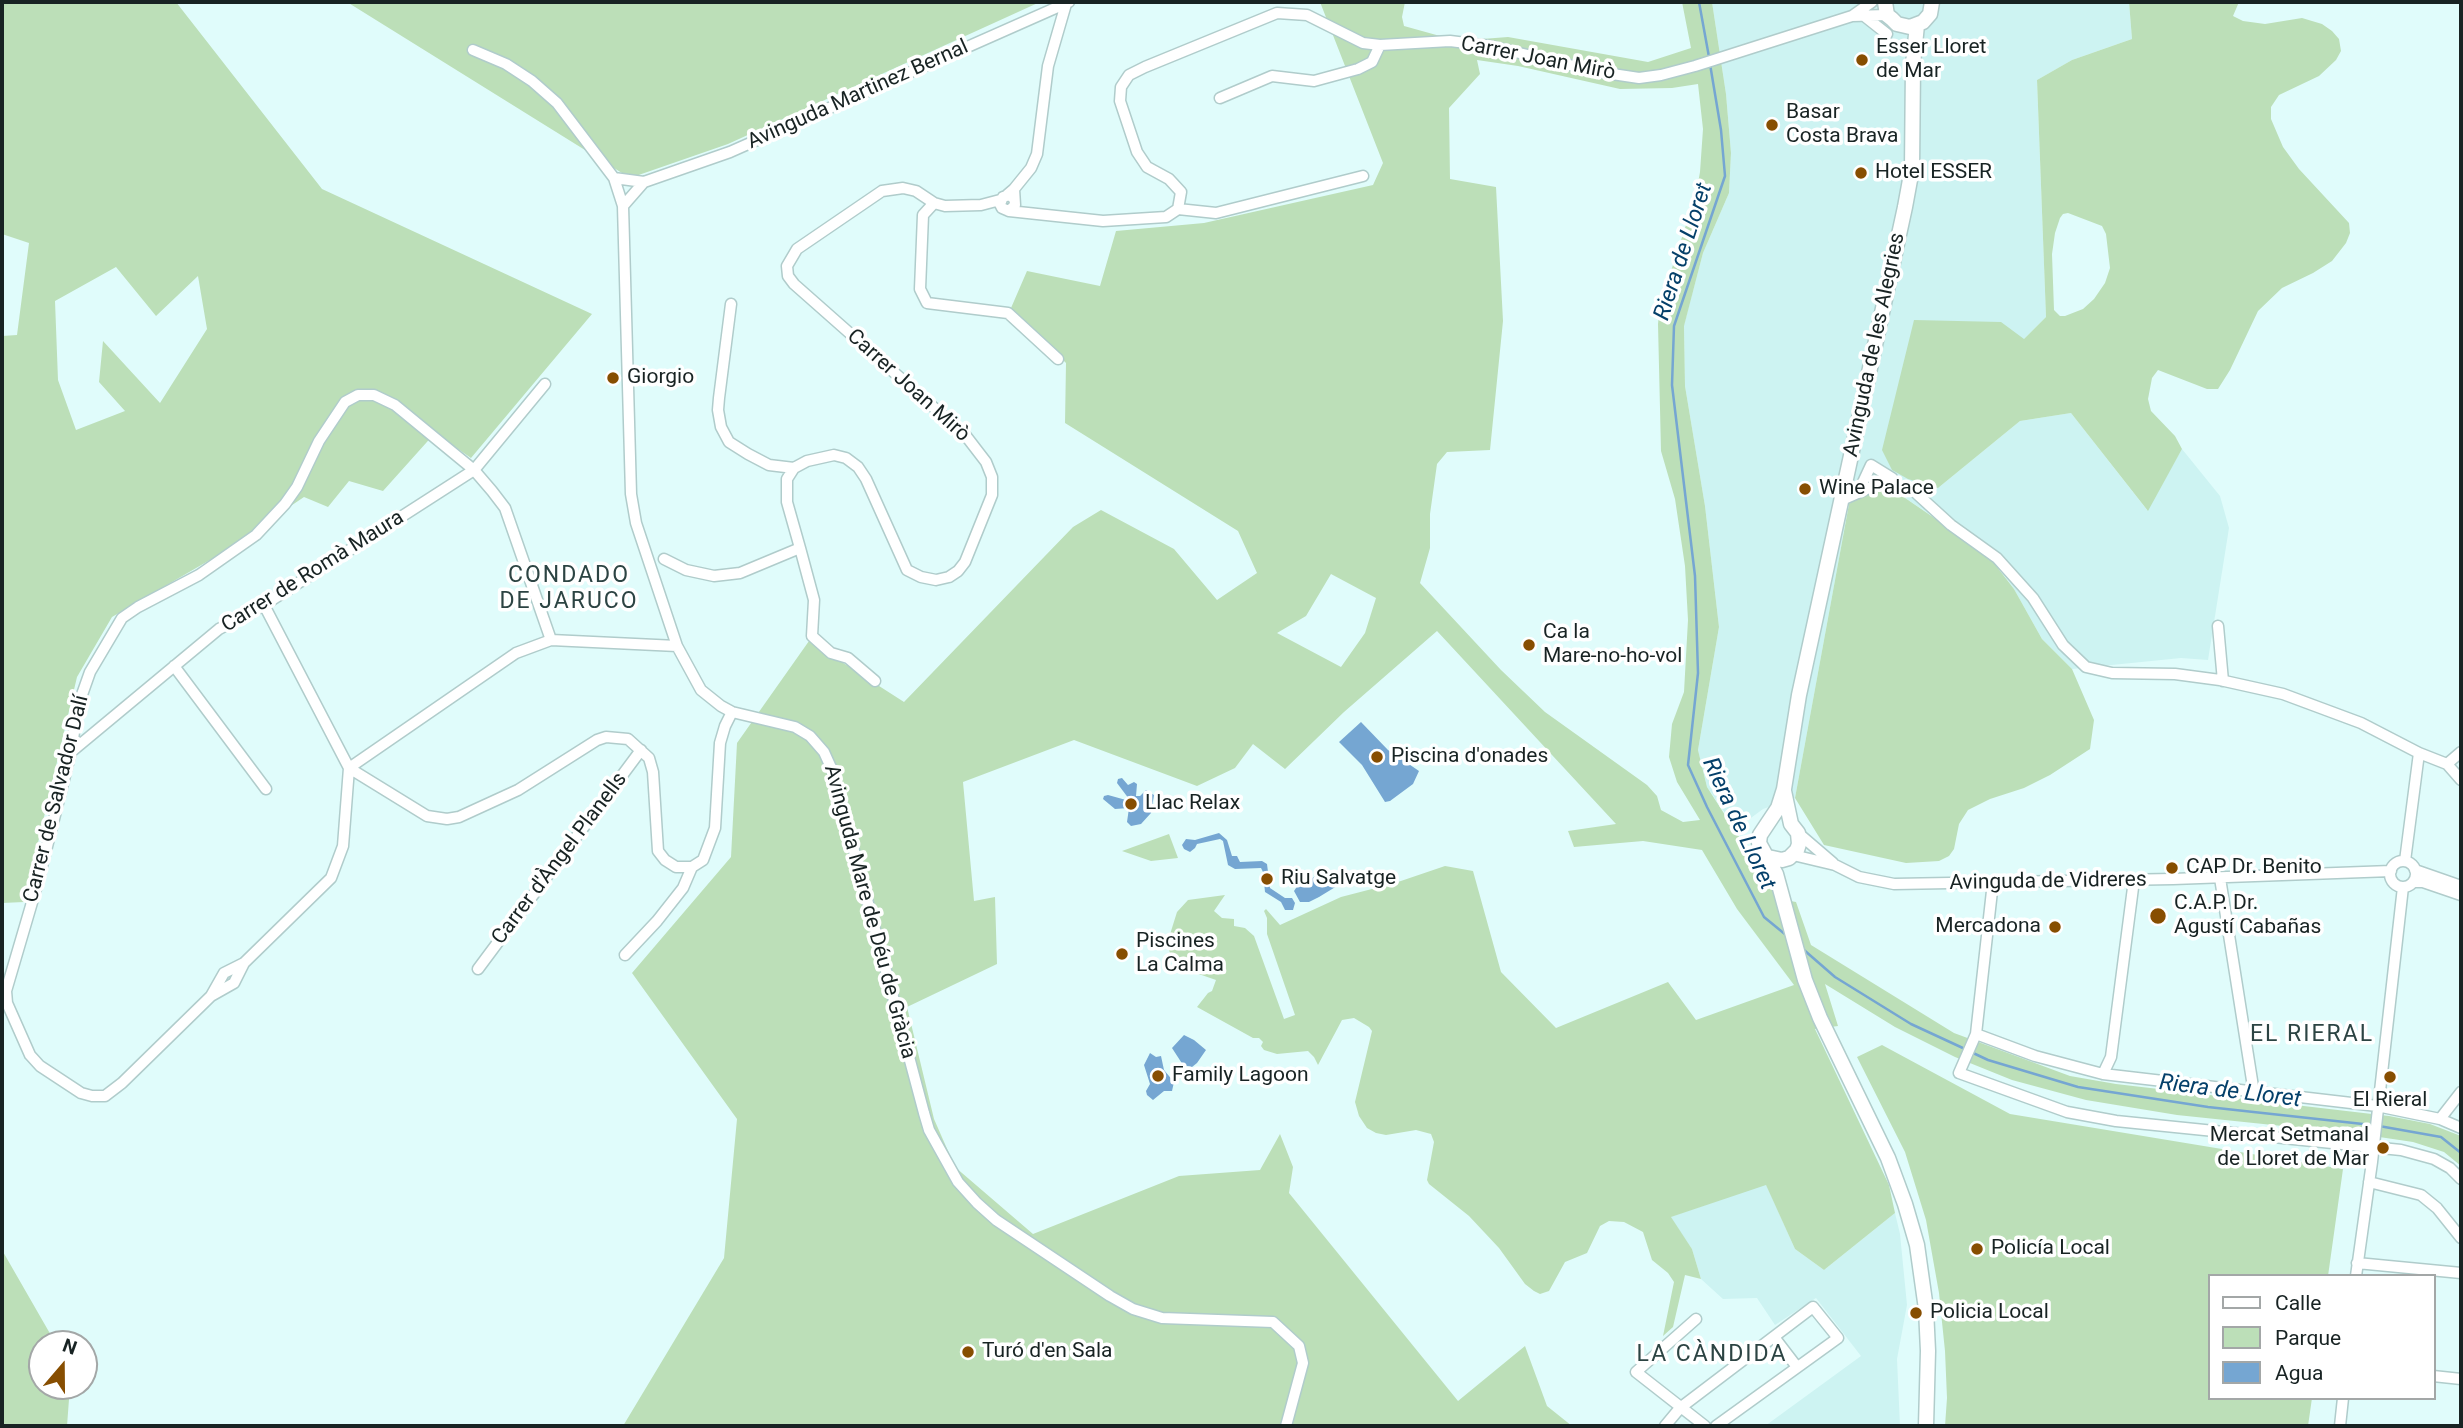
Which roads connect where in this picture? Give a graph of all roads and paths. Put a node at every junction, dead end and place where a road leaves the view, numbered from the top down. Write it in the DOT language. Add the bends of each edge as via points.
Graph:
graph roads {
  1 [pos="1872,2"];
  2 [pos="1933,2"];
  3 [pos="1067,3"];
  4 [pos="1857,16"];
  5 [pos="1889,19"];
  6 [pos="1917,25"];
  7 [pos="1380,45"];
  8 [pos="473,50"];
  9 [pos="1913,64"];
  10 [pos="1220,97"];
  11 [pos="1363,176"];
  12 [pos="614,178"];
  13 [pos="644,182"];
  14 [pos="1009,201"];
  15 [pos="934,203"];
  16 [pos="623,206"];
  17 [pos="1178,209"];
  18 [pos="731,304"];
  19 [pos="1058,359"];
  20 [pos="545,384"];
  21 [pos="794,468"];
  22 [pos="474,470"];
  23 [pos="1858,492"];
  24 [pos="1917,494"];
  25 [pos="1842,500"];
  26 [pos="643,546"];
  27 [pos="800,548"];
  28 [pos="664,559"];
  29 [pos="649,565"];
  30 [pos="264,605"];
  31 [pos="2218,626"];
  32 [pos="551,640"];
  33 [pos="677,646"];
  34 [pos="174,666"];
  35 [pos="874,681"];
  36 [pos="2223,681"];
  37 [pos="732,712"];
  38 [pos="641,750"];
  39 [pos="71,752"];
  40 [pos="2461,752"];
  41 [pos="2419,753"];
  42 [pos="2447,764"];
  43 [pos="349,768"];
  44 [pos="2461,780"];
  45 [pos="266,789"];
  46 [pos="1784,789"];
  47 [pos="1770,822"];
  48 [pos="1795,828"];
  49 [pos="1768,857"];
  50 [pos="1791,857"];
  51 [pos="2405,862"];
  52 [pos="1835,865"];
  53 [pos="692,867"];
  54 [pos="2415,870"];
  55 [pos="2391,871"];
  56 [pos="2220,878"];
  57 [pos="2134,880"];
  58 [pos="1993,883"];
  59 [pos="2408,884"];
  60 [pos="2461,886"];
  61 [pos="2461,895"];
  62 [pos="1785,902"];
  63 [pos="625,955"];
  64 [pos="478,969"];
  65 [pos="1975,1037"];
  66 [pos="2103,1074"];
  67 [pos="2461,1092"];
  68 [pos="2254,1093"];
  69 [pos="2377,1110"];
  70 [pos="2440,1119"];
  71 [pos="2461,1128"];
  72 [pos="2373,1141"];
  73 [pos="2461,1179"];
  74 [pos="2369,1182"];
  75 [pos="2461,1238"];
  76 [pos="2357,1264"];
  77 [pos="2461,1273"];
  78 [pos="2356,1274"];
  79 [pos="1696,1319"];
  80 [pos="1774,1337"];
  81 [pos="1797,1367"];
  82 [pos="2435,1377"];
  83 [pos="2461,1379"];
  84 [pos="2343,1400"];
  85 [pos="1680,1408"];
  86 [pos="1286,1426"];
  87 [pos="1665,1426"];
  88 [pos="1705,1426"];
  89 [pos="1716,1426"];
  90 [pos="1926,1426"];
  91 [pos="2340,1426"];
  1 -- 4 [label="street, Carrer Joan Mirò"];
  2 -- 6 [label="main road" via="1930,13"];
  3 -- 13 [label="street, Avinguda Martinez Bernal" via="730,152"];
  3 -- 14 [label="street" via="1048,66 1037,154"];
  4 -- 5 [label="street, Carrer Joan Mirò"];
  4 -- 5 [label="street"];
  4 -- 7 [label="street, Carrer Joan Mirò" via="1695,66 1639,78 1490,46 1450,41"];
  5 -- 6 [label="main road"];
  5 -- 9 [label="main road, Avinguda de les Alegries"];
  6 -- 9 [label="main road, Avinguda de les Alegries"];
  7 -- 10 [label="street" via="1372,62 1358,69 1314,81 1272,76"];
  7 -- 17 [label="street, Carrer Joan Mirò" via="1363,43 1307,15 1277,13 1129,75 1120,102 1137,152 1147,167 1181,192"];
  8 -- 12 [label="street, Avinguda Mare de Déu de Gràcia" via="506,64 557,103"];
  9 -- 25 [label="main road, Avinguda de les Alegries" via="1912,169"];
  11 -- 17 [label="street" via="1216,213"];
  12 -- 13 [label="street, Avinguda Martinez Bernal"];
  12 -- 16 [label="street, Avinguda Mare de Déu de Gràcia"];
  13 -- 16 [label="street, Avinguda Martinez Bernal"];
  14 -- 15 [label="street, Carrer Joan Mirò"];
  14 -- 17 [label="street, Carrer Joan Mirò" via="1025,213 1103,220 1166,217"];
  15 -- 19 [label="street" via="923,215 919,266 920,289 927,303 1008,313"];
  15 -- 21 [label="street, Carrer Joan Mirò" via="916,191 882,191 797,249 787,266 794,284 966,436 986,462 992,495 965,562 949,577 936,580 907,570 858,467 834,455"];
  16 -- 26 [label="street, Avinguda Mare de Déu de Gràcia" via="631,494"];
  18 -- 21 [label="street" via="718,410 721,427 729,442 748,454 769,465"];
  20 -- 22 [label="street, Carrer de Romà Maura"];
  21 -- 27 [label="street" via="787,479 787,502"];
  22 -- 30 [label="street, Carrer de Romà Maura"];
  22 -- 32 [label="street, Carrer de Salvador Dalí" via="505,508"];
  22 -- 39 [label="street, Carrer de Salvador Dalí" via="395,405 374,395 358,394 345,402 318,440 297,487 256,535 199,575 122,618 90,672 78,706"];
  23 -- 23 [label="street" via="1892,478 1871,465"];
  23 -- 25 [label="street"];
  24 -- 36 [label="street" via="1997,558 2033,598 2063,645 2086,667"];
  25 -- 46 [label="main road, Avinguda de les Alegries" via="1799,695"];
  26 -- 28 [label="street"];
  26 -- 29 [label="street, Avinguda Mare de Déu de Gràcia"];
  27 -- 28 [label="street" via="740,573 714,576"];
  27 -- 35 [label="street" via="814,600 812,636"];
  28 -- 29 [label="street"];
  29 -- 33 [label="street, Avinguda Mare de Déu de Gràcia"];
  30 -- 34 [label="street, Carrer de Romà Maura" via="219,629"];
  30 -- 43 [label="street"];
  31 -- 36 [label="street"];
  32 -- 33 [label="street"];
  32 -- 43 [label="street" via="516,653"];
  33 -- 37 [label="street, Avinguda Mare de Déu de Gràcia" via="701,690"];
  34 -- 39 [label="street, Carrer de Romà Maura"];
  34 -- 45 [label="street"];
  36 -- 41 [label="street" via="2306,702"];
  37 -- 53 [label="street" via="720,743 715,828 702,860"];
  37 -- 86 [label="street, Avinguda Mare de Déu de Gràcia" via="795,727 824,752 929,1130 958,1182 996,1220 1133,1308 1161,1318 1273,1322 1299,1346 1303,1363"];
  38 -- 43 [label="street" via="628,739 606,737 518,790 447,819 427,816"];
  38 -- 53 [label="street" via="653,772 658,850 676,867"];
  38 -- 64 [label="street, Carrer d'Àngel Planells"];
  39 -- 43 [label="street, Carrer de Salvador Dalí" via="6,991 30,1055 40,1066 92,1096 105,1096 122,1083 211,996 234,983 244,963 331,878 343,846"];
  40 -- 42 [label="street"];
  41 -- 42 [label="street"];
  41 -- 51 [label="street"];
  42 -- 44 [label="street"];
  46 -- 47 [label="main road"];
  46 -- 48 [label="main road"];
  47 -- 48 [label="main road" via="1777,820"];
  47 -- 49 [label="main road" via="1763,827 1759,843"];
  48 -- 50 [label="main road" via="1799,844"];
  48 -- 52 [label="street, Avinguda de Vidreres"];
  49 -- 50 [label="main road"];
  49 -- 62 [label="main road"];
  50 -- 52 [label="street, Avinguda de Vidreres"];
  50 -- 62 [label="main road"];
  51 -- 54 [label="street"];
  51 -- 55 [label="street" via="2395,864"];
  52 -- 58 [label="street, Avinguda de Vidreres" via="1859,877 1894,884"];
  53 -- 63 [label="street" via="683,888"];
  54 -- 59 [label="street"];
  54 -- 60 [label="street"];
  55 -- 56 [label="street, Avinguda de Vidreres"];
  55 -- 59 [label="street" via="2396,884"];
  56 -- 57 [label="street, Avinguda de Vidreres"];
  56 -- 68 [label="street"];
  57 -- 58 [label="street, Avinguda de Vidreres"];
  57 -- 66 [label="street" via="2111,1057"];
  58 -- 65 [label="street"];
  59 -- 61 [label="street" via="2423,882"];
  59 -- 69 [label="street"];
  62 -- 90 [label="main road" via="1819,1018 1888,1158 1917,1245 1926,1309"];
  65 -- 66 [label="street"];
  65 -- 72 [label="street" via="1959,1073 2067,1112 2116,1121"];
  66 -- 68 [label="street"];
  67 -- 70 [label="street"];
  68 -- 69 [label="street"];
  69 -- 70 [label="street"];
  69 -- 72 [label="street"];
  70 -- 71 [label="street"];
  72 -- 73 [label="street" via="2442,1163"];
  72 -- 74 [label="street"];
  74 -- 75 [label="street" via="2421,1195"];
  74 -- 76 [label="street"];
  76 -- 77 [label="street"];
  76 -- 78 [label="street"];
  79 -- 85 [label="street" via="1636,1372"];
  80 -- 81 [label="street"];
  80 -- 81 [label="street" via="1813,1307 1838,1338"];
  80 -- 85 [label="street"];
  81 -- 89 [label="street"];
  82 -- 83 [label="street"];
  84 -- 91 [label="street"];
  85 -- 87 [label="street"];
  85 -- 88 [label="street"];
}
